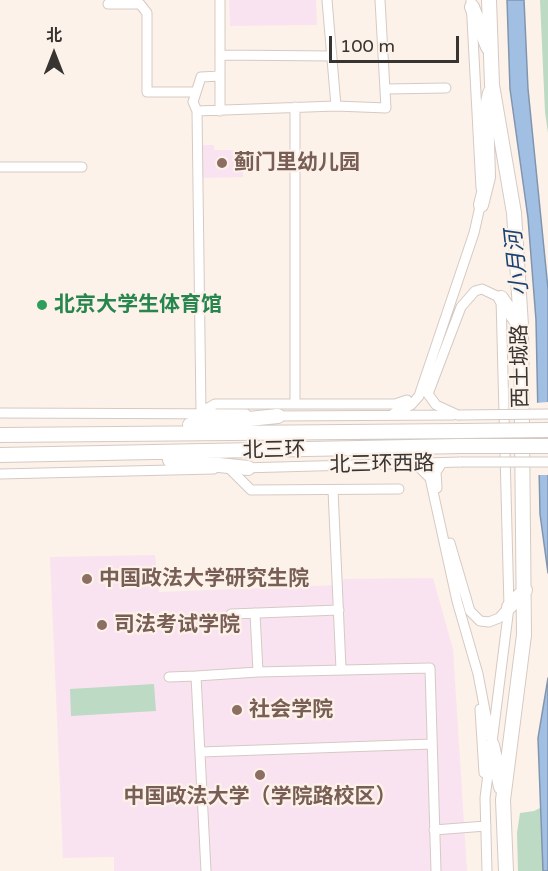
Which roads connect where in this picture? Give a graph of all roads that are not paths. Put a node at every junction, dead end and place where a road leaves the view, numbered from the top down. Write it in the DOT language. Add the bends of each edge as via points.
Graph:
graph roads {
  1 [pos="220,0"];
  2 [pos="327,0"];
  3 [pos="380,0"];
  4 [pos="489,0"];
  5 [pos="472,3"];
  6 [pos="108,4"];
  7 [pos="491,55"];
  8 [pos="220,56"];
  9 [pos="332,56"];
  10 [pos="220,76"];
  11 [pos="492,85"];
  12 [pos="446,88"];
  13 [pos="386,89"];
  14 [pos="196,92"];
  15 [pos="336,106"];
  16 [pos="295,107"];
  17 [pos="196,111"];
  18 [pos="220,111"];
  19 [pos="0,167"];
  20 [pos="82,167"];
  21 [pos="481,205"];
  22 [pos="501,298"];
  23 [pos="521,326"];
  24 [pos="407,400"];
  25 [pos="295,403"];
  26 [pos="201,412"];
  27 [pos="0,413"];
  28 [pos="548,414"];
  29 [pos="389,415"];
  30 [pos="458,415"];
  31 [pos="278,416"];
  32 [pos="548,430"];
  33 [pos="109,434"];
  34 [pos="0,435"];
  35 [pos="548,446"];
  36 [pos="108,454"];
  37 [pos="0,455"];
  38 [pos="548,462"];
  39 [pos="442,463"];
  40 [pos="416,464"];
  41 [pos="248,468"];
  42 [pos="230,469"];
  43 [pos="0,474"];
  44 [pos="399,489"];
  45 [pos="333,490"];
  46 [pos="525,590"];
  47 [pos="509,607"];
  48 [pos="339,610"];
  49 [pos="255,613"];
  50 [pos="231,614"];
  51 [pos="341,669"];
  52 [pos="258,672"];
  53 [pos="478,674"];
  54 [pos="196,676"];
  55 [pos="169,677"];
  56 [pos="432,744"];
  57 [pos="492,745"];
  58 [pos="201,752"];
  59 [pos="485,798"];
  60 [pos="503,800"];
  61 [pos="486,826"];
  62 [pos="434,830"];
  63 [pos="206,871"];
  64 [pos="436,871"];
  65 [pos="487,871"];
  66 [pos="506,871"];
  1 -- 8 [label="street"];
  2 -- 9 [label="street"];
  3 -- 13 [label="street"];
  4 -- 7 [label="highway, 西土城路"];
  5 -- 7 [label="highway"];
  5 -- 21 [label="street"];
  6 -- 14 [label="street" via="140,4 147,13 147,92"];
  7 -- 11 [label="highway, 西土城路"];
  8 -- 9 [label="street"];
  8 -- 10 [label="street"];
  9 -- 15 [label="street"];
  10 -- 14 [label="street" via="201,77"];
  10 -- 18 [label="street"];
  11 -- 21 [label="highway" via="486,111 488,177"];
  11 -- 23 [label="highway, 西土城路" via="514,213"];
  12 -- 13 [label="street"];
  13 -- 15 [label="street" via="386,108"];
  14 -- 17 [label="street"];
  15 -- 16 [label="street"];
  16 -- 18 [label="street"];
  16 -- 25 [label="street"];
  17 -- 18 [label="street"];
  17 -- 26 [label="street"];
  19 -- 20 [label="street"];
  21 -- 29 [label="street" via="419,396 411,405"];
  22 -- 23 [label="highway"];
  22 -- 30 [label="street" via="482,289 466,301 433,379 430,401"];
  22 -- 47 [label="street, 西土城路"];
  23 -- 46 [label="highway, 西土城路"];
  24 -- 25 [label="street" via="395,404"];
  25 -- 26 [label="street" via="214,404"];
  26 -- 27 [label="street"];
  26 -- 31 [label="street"];
  28 -- 30 [label="street, bridge"];
  29 -- 30 [label="street"];
  29 -- 31 [label="street"];
  31 -- 33 [label="highway"];
  32 -- 33 [label="highway, 北三环, bridge"];
  33 -- 34 [label="highway, 北三环"];
  35 -- 36 [label="highway, 北三环, bridge"];
  36 -- 37 [label="highway, 北三环"];
  36 -- 41 [label="highway"];
  38 -- 39 [label="street, 北三环西路, bridge"];
  39 -- 40 [label="street, 北三环西路"];
  39 -- 47 [label="street" via="435,481 465,601 480,621 499,618"];
  40 -- 41 [label="street, 北三环西路"];
  40 -- 53 [label="street" via="430,478 457,601"];
  41 -- 42 [label="street, 北三环西路"];
  42 -- 43 [label="street, 北三环西路"];
  42 -- 45 [label="street" via="251,490"];
  44 -- 45 [label="street"];
  45 -- 48 [label="street"];
  46 -- 47 [label="highway"];
  46 -- 60 [label="highway, 西土城路" via="524,635"];
  47 -- 57 [label="street, 西土城路"];
  48 -- 49 [label="street"];
  48 -- 51 [label="street"];
  49 -- 50 [label="street"];
  49 -- 52 [label="street"];
  51 -- 52 [label="street"];
  51 -- 56 [label="street" via="430,668"];
  52 -- 54 [label="street"];
  53 -- 57 [label="street"];
  53 -- 59 [label="street"];
  54 -- 55 [label="street"];
  54 -- 58 [label="street"];
  56 -- 58 [label="street"];
  56 -- 62 [label="street"];
  57 -- 59 [label="street, 西土城路"];
  57 -- 60 [label="highway"];
  58 -- 63 [label="street"];
  59 -- 61 [label="street, 西土城路"];
  60 -- 66 [label="highway"];
  61 -- 62 [label="street"];
  61 -- 65 [label="street, 西土城路"];
  62 -- 64 [label="street"];
}
